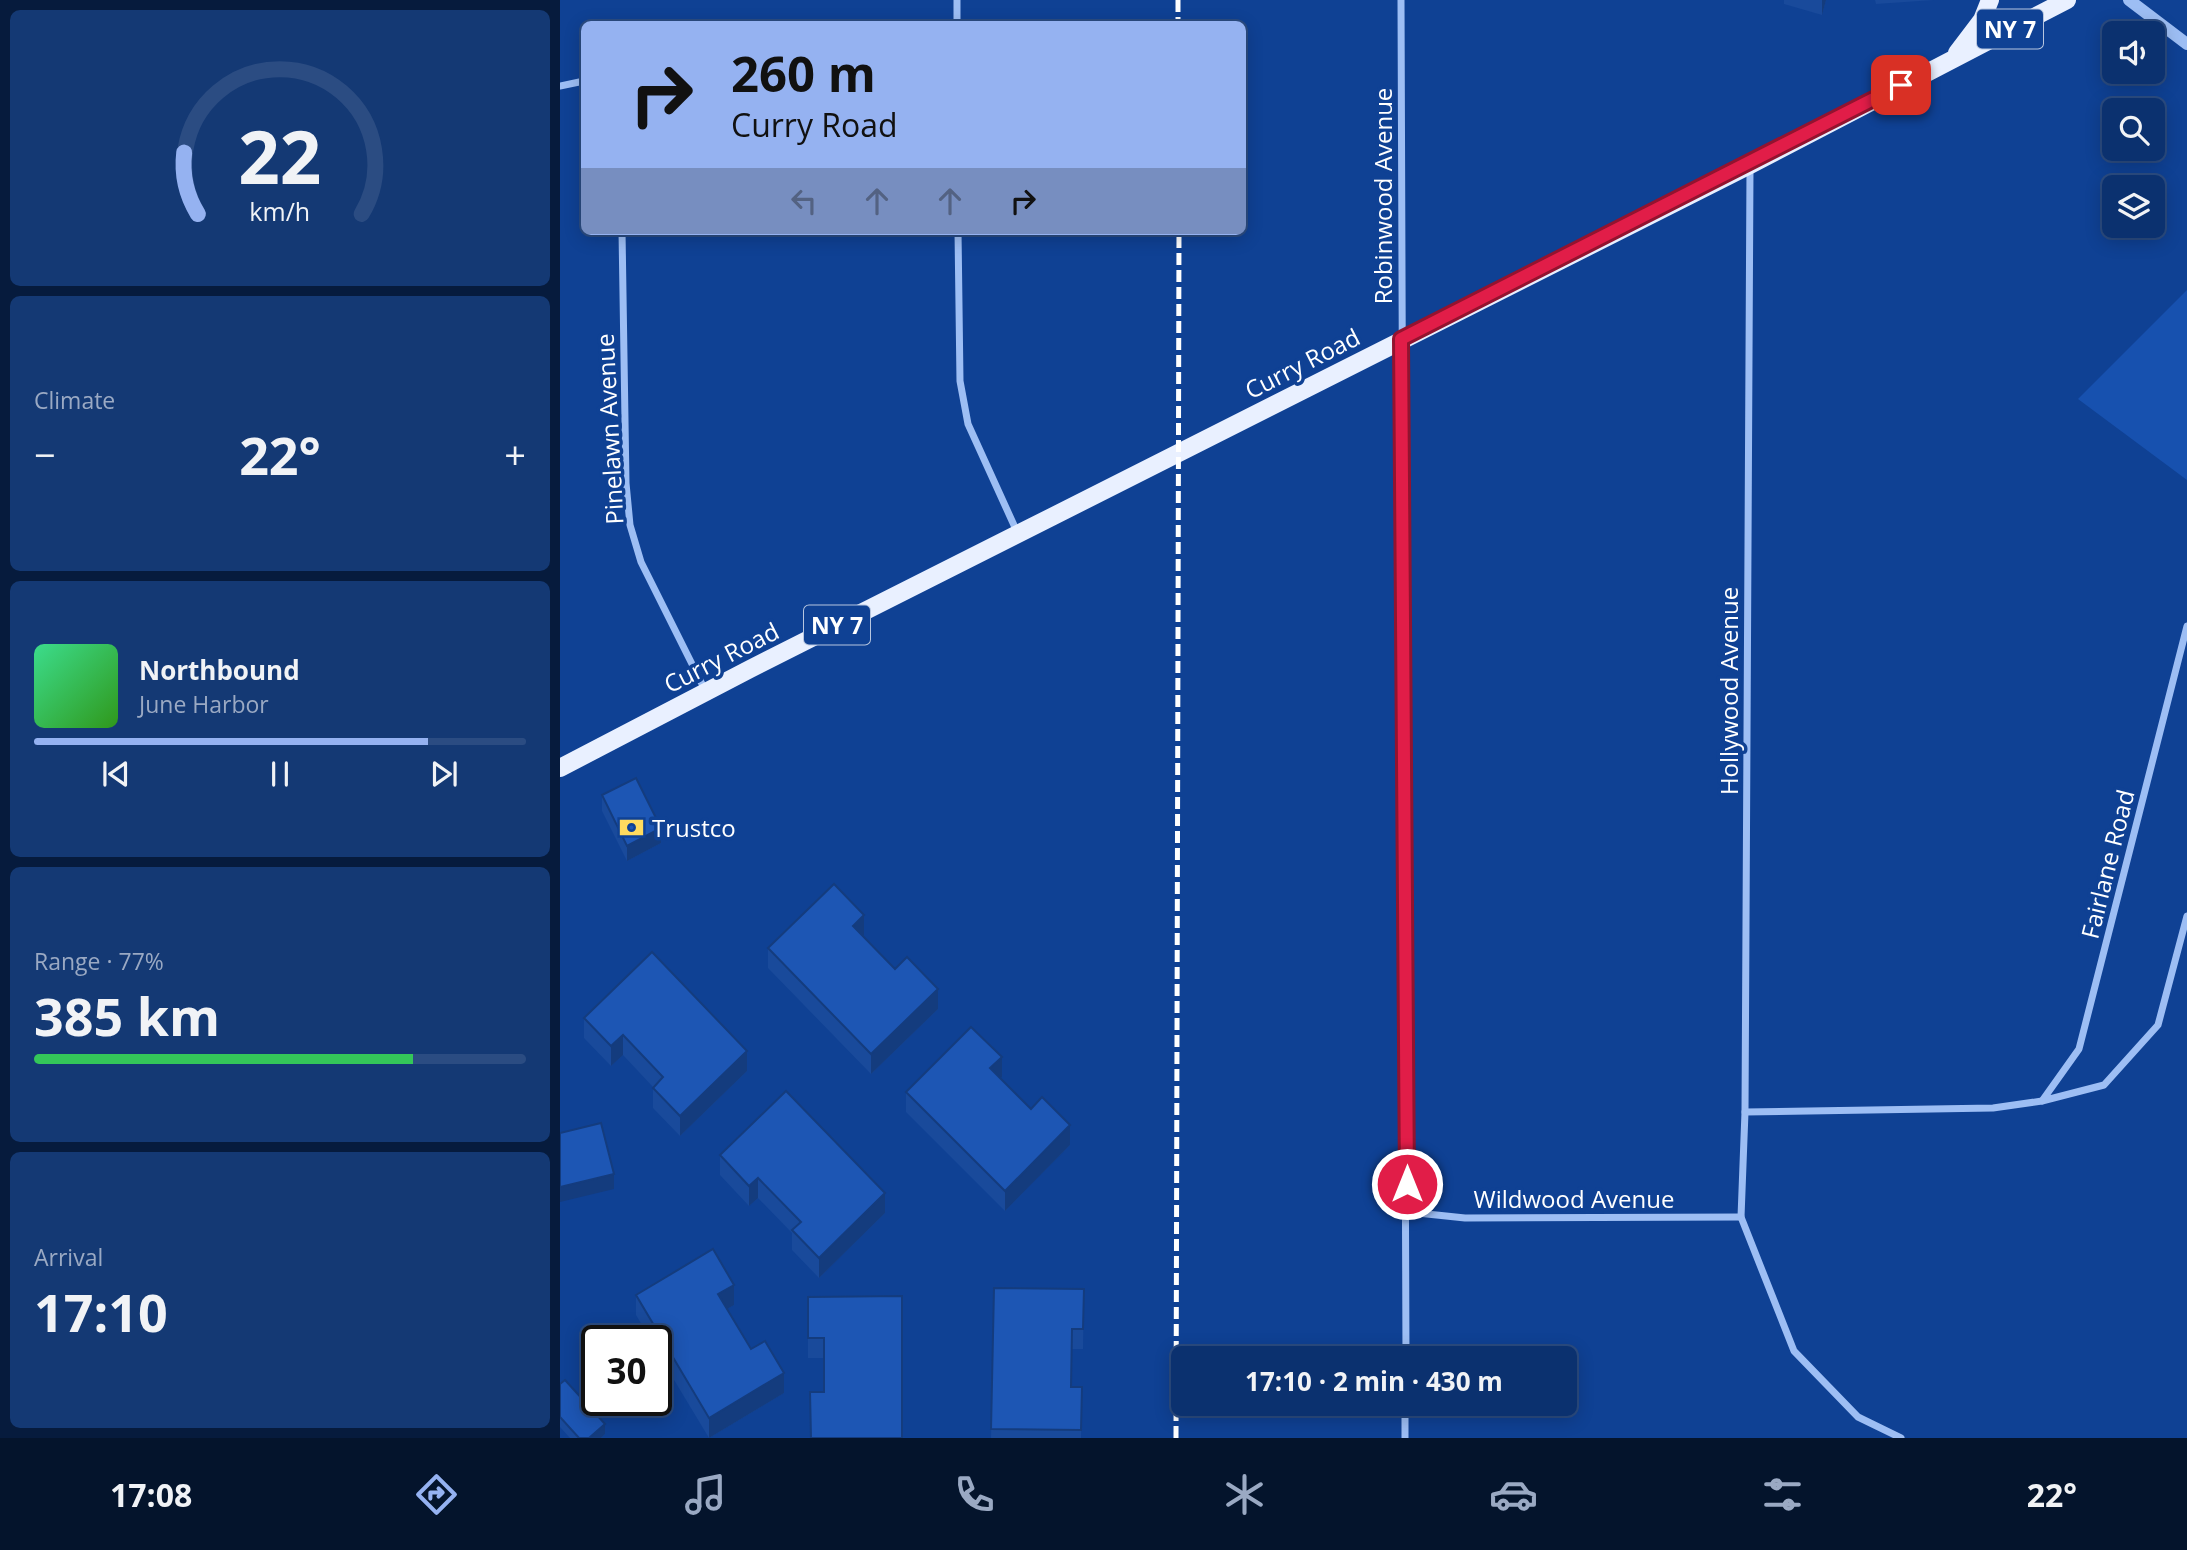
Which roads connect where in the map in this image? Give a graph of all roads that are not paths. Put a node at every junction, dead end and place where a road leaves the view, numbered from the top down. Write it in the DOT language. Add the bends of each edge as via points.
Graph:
graph roads {
  1 [pos="957,0"];
  2 [pos="1401,0"];
  3 [pos="1990,0"];
  4 [pos="2067,0"];
  5 [pos="2129,0"];
  6 [pos="957,21"];
  7 [pos="2187,44"];
  8 [pos="1953,58"];
  9 [pos="581,82"];
  10 [pos="560,86"];
  11 [pos="1750,165"];
  12 [pos="622,235"];
  13 [pos="958,235"];
  14 [pos="1401,339"];
  15 [pos="1018,534"];
  16 [pos="2187,626"];
  17 [pos="706,692"];
  18 [pos="560,768"];
  19 [pos="2187,916"];
  20 [pos="2042,1101"];
  21 [pos="1745,1112"];
  22 [pos="1408,1212"];
  23 [pos="1741,1217"];
  24 [pos="1406,1346"];
  25 [pos="1405,1416"];
  26 [pos="1405,1438"];
  27 [pos="1901,1438"];
  1 -- 6 [label="street"];
  2 -- 14 [label="street, Robinwood Avenue"];
  3 -- 8 [label="main road" via="1982,20"];
  4 -- 8 [label="main road, Curry Road / NY 7"];
  5 -- 7 [label="street"];
  8 -- 11 [label="main road, Curry Road / NY 7"];
  9 -- 10 [label="street"];
  11 -- 14 [label="main road, Curry Road / NY 7"];
  11 -- 21 [label="street, Hollywood Avenue"];
  12 -- 17 [label="street, Pinelawn Avenue" via="630,526 640,562"];
  13 -- 15 [label="street" via="960,381 968,424"];
  14 -- 15 [label="main road, Curry Road / NY 7"];
  14 -- 22 [label="street, Robinwood Avenue"];
  15 -- 17 [label="main road, Curry Road / NY 7"];
  16 -- 20 [label="street, Fairlane Road" via="2080,1049"];
  17 -- 18 [label="main road, Curry Road / NY 7"];
  19 -- 20 [label="street" via="2158,1025 2104,1085"];
  20 -- 21 [label="street" via="1993,1108"];
  21 -- 23 [label="street, Hollywood Avenue"];
  22 -- 23 [label="street, Wildwood Avenue" via="1465,1218"];
  22 -- 24 [label="street, Robinwood Avenue"];
  23 -- 27 [label="street" via="1794,1351 1858,1417"];
  25 -- 26 [label="street"];
}
